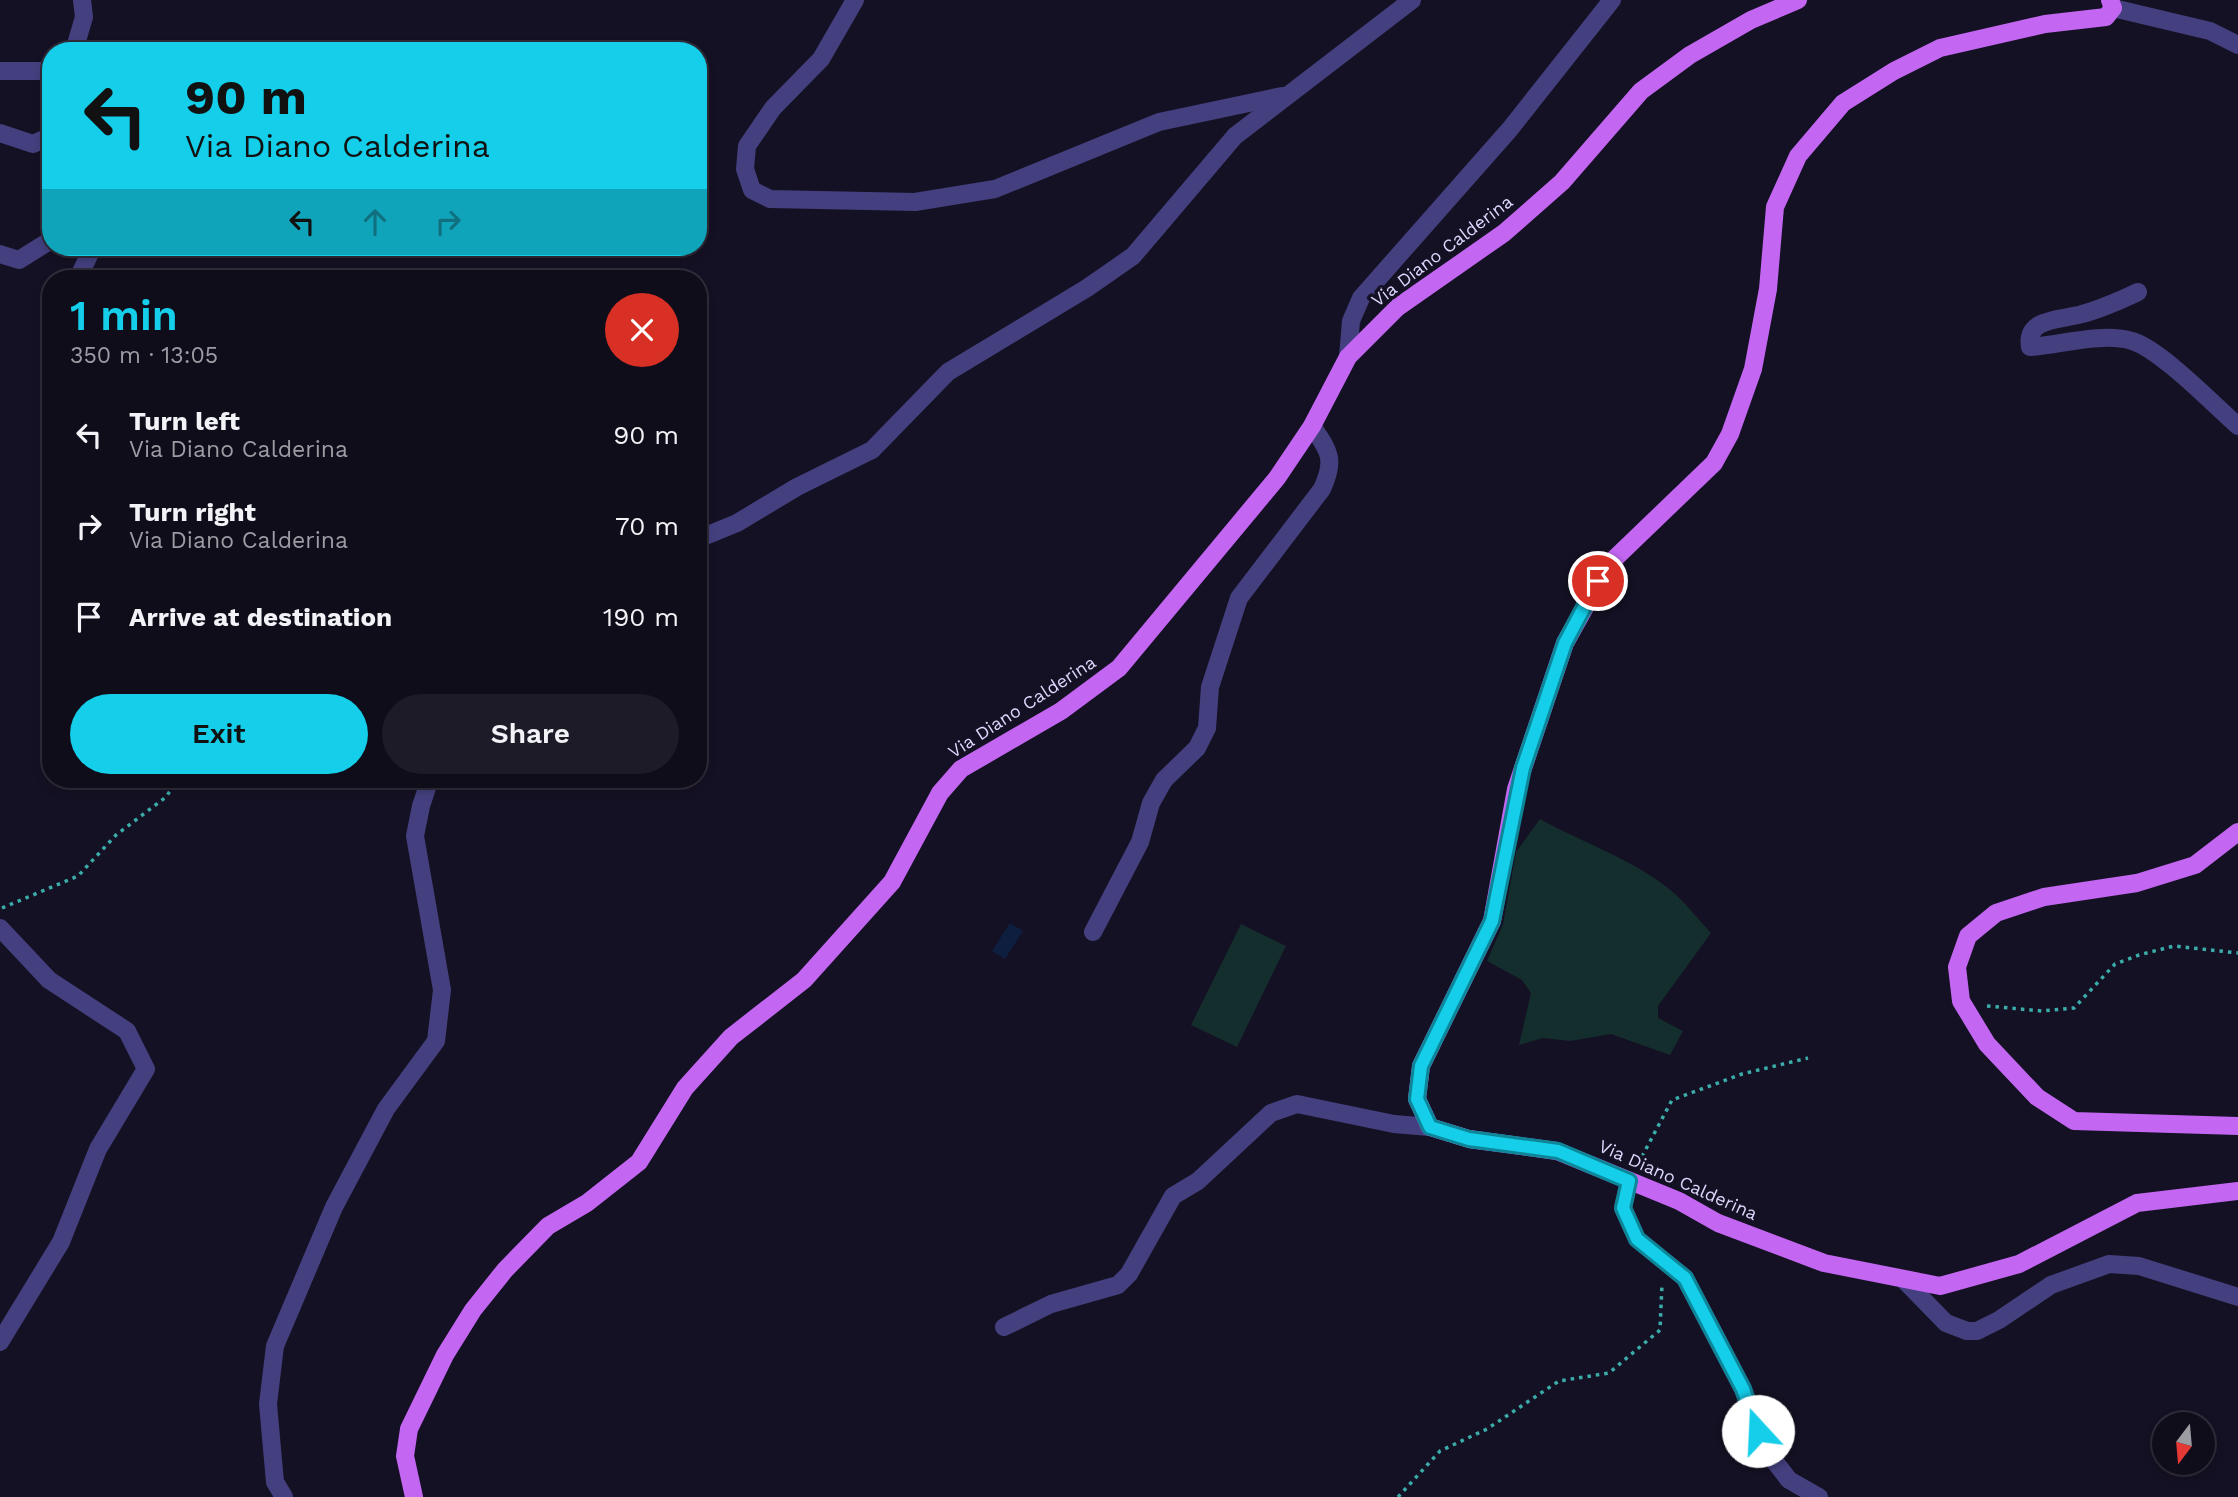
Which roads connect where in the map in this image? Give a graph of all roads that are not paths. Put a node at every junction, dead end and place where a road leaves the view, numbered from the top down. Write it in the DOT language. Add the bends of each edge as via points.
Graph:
graph roads {
  1 [pos="82,0"];
  2 [pos="855,0"];
  3 [pos="1412,0"];
  4 [pos="1612,0"];
  5 [pos="1798,0"];
  6 [pos="2112,4"];
  7 [pos="77,42"];
  8 [pos="2238,45"];
  9 [pos="0,71"];
  10 [pos="42,71"];
  11 [pos="1285,96"];
  12 [pos="0,133"];
  13 [pos="42,140"];
  14 [pos="42,246"];
  15 [pos="0,254"];
  16 [pos="2138,292"];
  17 [pos="1348,357"];
  18 [pos="1312,425"];
  19 [pos="2238,426"];
  20 [pos="707,535"];
  21 [pos="427,788"];
  22 [pos="2238,832"];
  23 [pos="0,928"];
  24 [pos="1093,932"];
  25 [pos="2238,1126"];
  26 [pos="1430,1127"];
  27 [pos="1629,1181"];
  28 [pos="2238,1191"];
  29 [pos="1905,1281"];
  30 [pos="2238,1297"];
  31 [pos="1004,1327"];
  32 [pos="0,1342"];
  33 [pos="284,1497"];
  34 [pos="414,1497"];
  35 [pos="1819,1497"];
  1 -- 7 [label="street" via="84,17"];
  2 -- 11 [label="street" via="821,59 774,108 747,146 745,169 752,190 769,199 915,202 995,189 1159,122"];
  3 -- 11 [label="street"];
  4 -- 17 [label="street" via="1510,129 1361,298 1351,321"];
  5 -- 17 [label="main road, Via Diano Calderina" via="1689,55 1641,91 1562,182 1504,233 1398,307"];
  6 -- 8 [label="street" via="2210,31"];
  6 -- 26 [label="main road" via="2106,17 2045,24 1940,48 1843,103 1798,156 1775,207 1768,289 1754,369 1730,434 1714,463 1608,564 1565,643 1516,789 1492,921 1421,1066 1417,1099"];
  9 -- 10 [label="street"];
  11 -- 20 [label="street" via="1236,136 1133,256 947,372 872,450"];
  12 -- 13 [label="street" via="33,144"];
  14 -- 15 [label="street" via="19,260"];
  16 -- 19 [label="street" via="2078,316 2046,321 2032,331 2029,347 2083,339 2132,340"];
  17 -- 18 [label="main road, Via Diano Calderina"];
  18 -- 24 [label="street" via="1328,450 1331,469 1322,489 1239,598 1210,687 1207,728 1197,748 1164,780 1151,803 1140,842"];
  18 -- 34 [label="main road, Via Diano Calderina" via="1277,478 1119,668 1061,711 961,769 940,793 892,882 804,980 731,1037 685,1088 639,1162 587,1203 548,1226 505,1270 445,1355 409,1429 405,1455"];
  21 -- 33 [label="street" via="415,836 442,990 436,1041 386,1109 347,1182 275,1346 268,1404 275,1482"];
  22 -- 25 [label="main road" via="2195,865 2137,883 2044,897 1996,913 1968,936 1956,967 1961,1001 1987,1044 2037,1097 2074,1121"];
  23 -- 32 [label="street" via="48,979 127,1031 146,1069 98,1149 61,1242"];
  26 -- 27 [label="main road, Via Diano Calderina" via="1469,1139 1558,1151"];
  26 -- 31 [label="street" via="1297,1104 1271,1113 1198,1181 1173,1196 1129,1274 1118,1285 1051,1304"];
  27 -- 29 [label="main road, Via Diano Calderina" via="1718,1223 1824,1263"];
  27 -- 35 [label="street" via="1623,1208 1637,1239 1685,1278 1755,1416 1762,1445 1789,1480"];
  28 -- 29 [label="main road, Via Diano Calderina" via="2137,1203 2019,1264 1940,1286"];
  29 -- 30 [label="street" via="1946,1323 1967,1331 1978,1331 1999,1320 2051,1285 2109,1264 2139,1266"];
}
